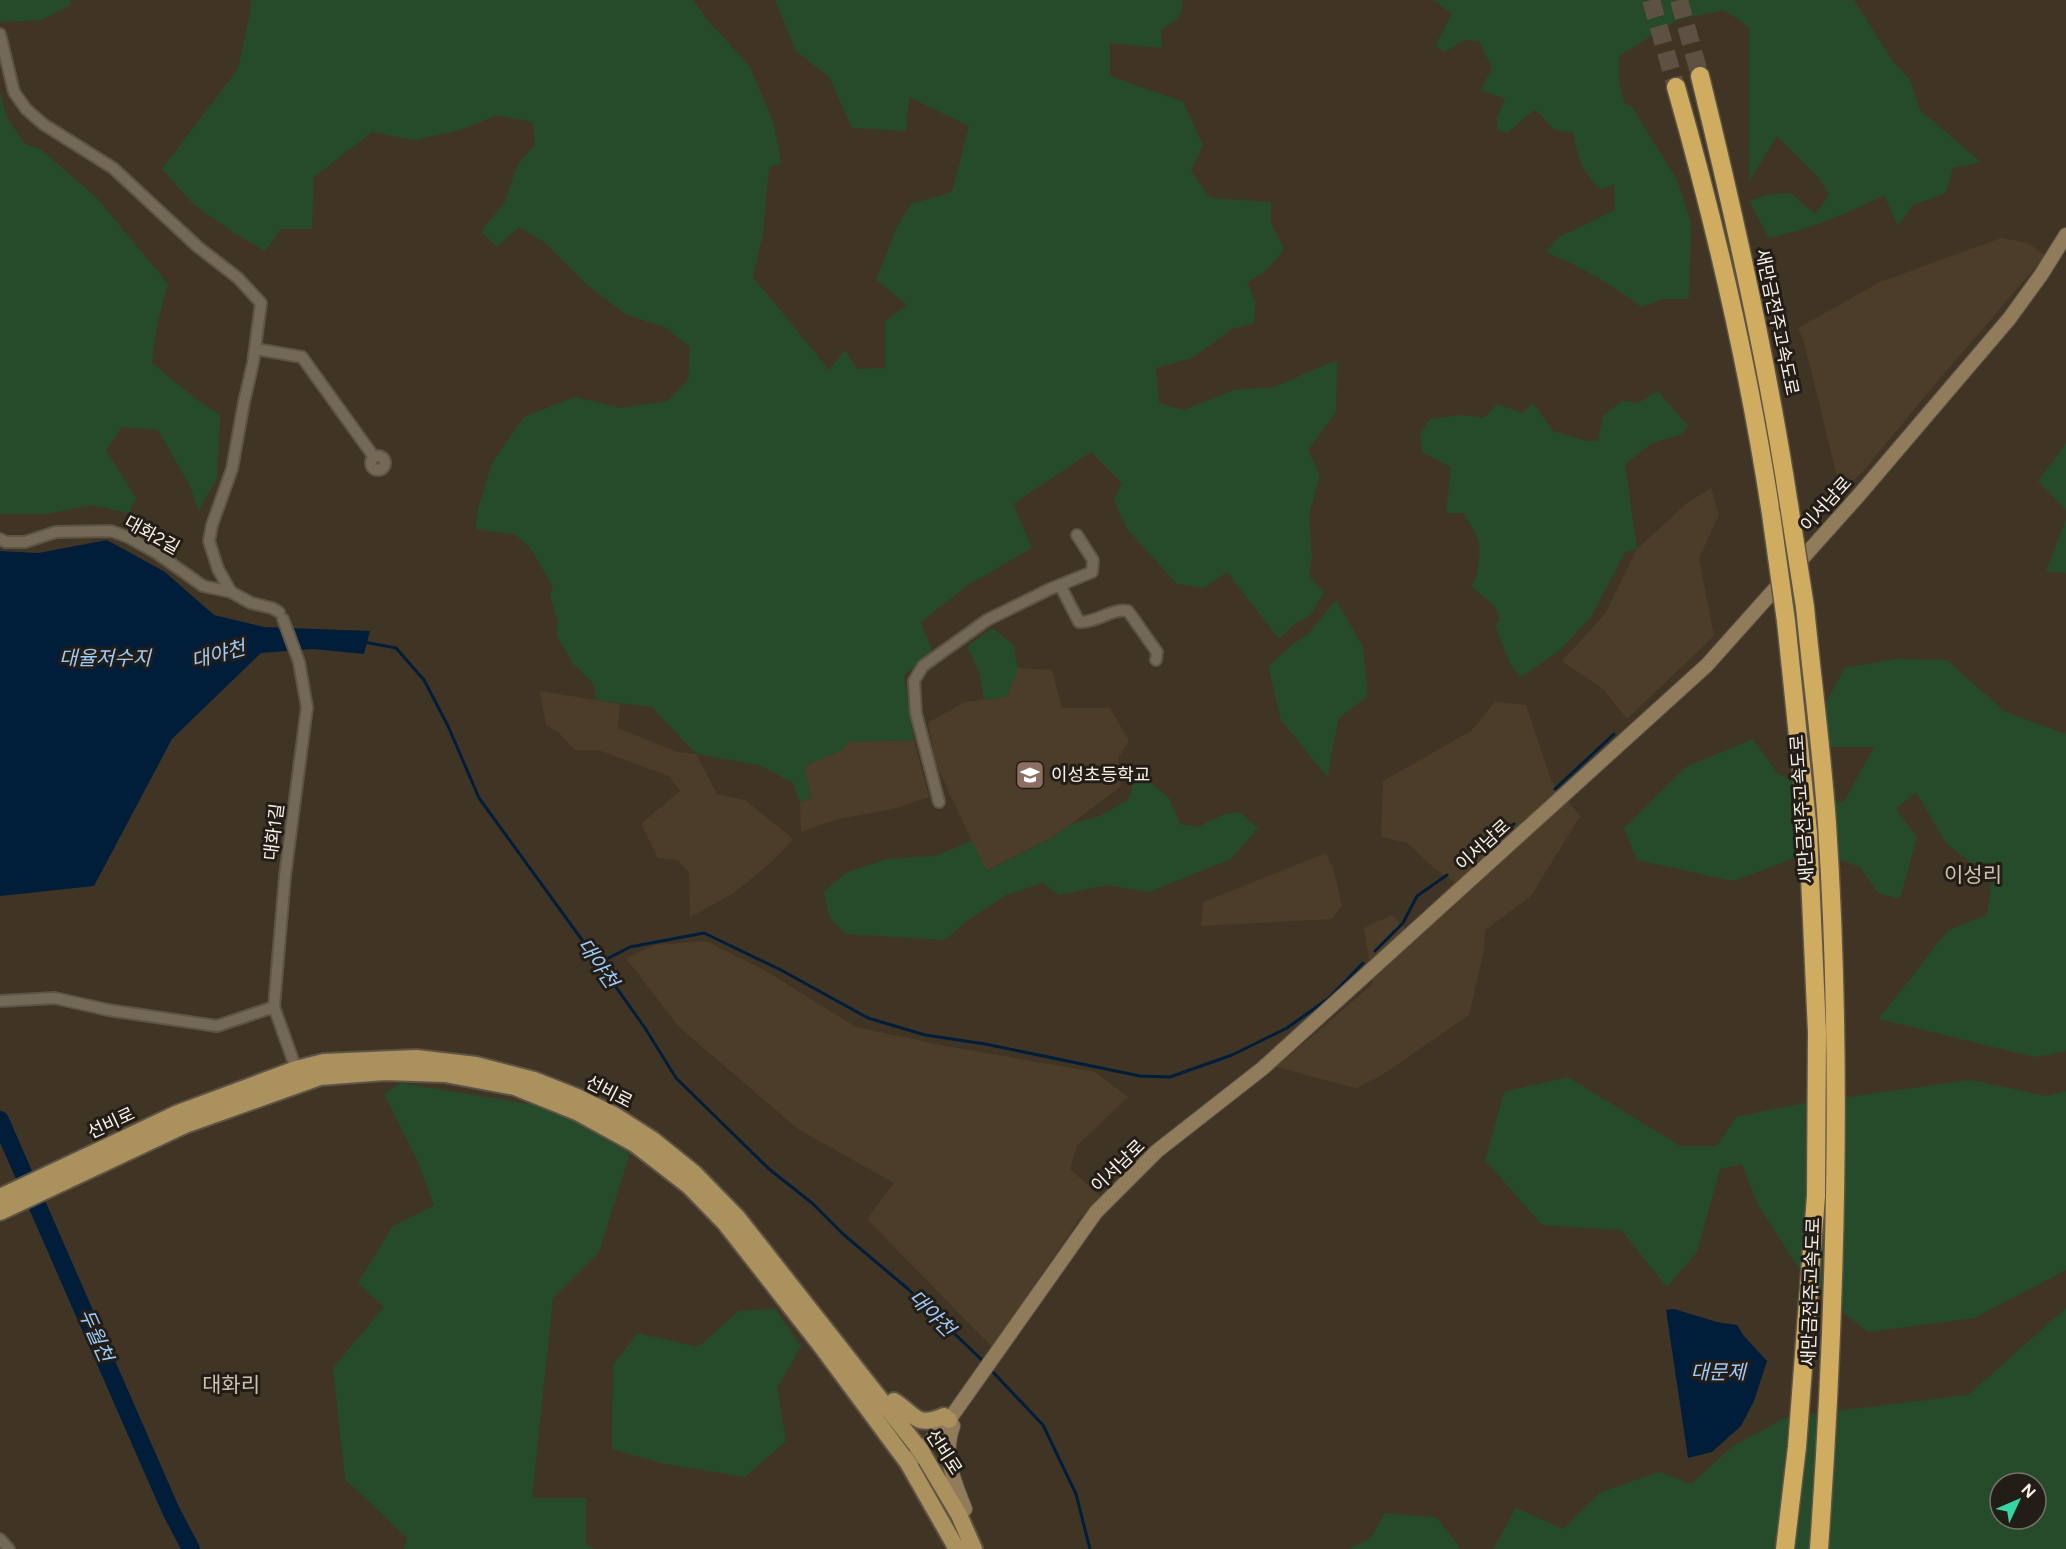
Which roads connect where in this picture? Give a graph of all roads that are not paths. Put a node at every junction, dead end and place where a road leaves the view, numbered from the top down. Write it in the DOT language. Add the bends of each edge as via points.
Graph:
graph roads {
  1 [pos="0,34"];
  2 [pos="1700,76"];
  3 [pos="1676,87"];
  4 [pos="2066,234"];
  5 [pos="255,349"];
  6 [pos="374,457"];
  7 [pos="1077,535"];
  8 [pos="0,539"];
  9 [pos="1060,585"];
  10 [pos="231,592"];
  11 [pos="281,616"];
  12 [pos="1156,660"];
  13 [pos="939,802"];
  14 [pos="0,1001"];
  15 [pos="274,1007"];
  16 [pos="299,1076"];
  17 [pos="3,1203"];
  18 [pos="886,1404"];
  19 [pos="949,1420"];
  20 [pos="921,1451"];
  21 [pos="908,1462"];
  22 [pos="959,1515"];
  23 [pos="0,1539"];
  24 [pos="9,1549"];
  25 [pos="957,1549"];
  26 [pos="974,1549"];
  27 [pos="1785,1549"];
  28 [pos="1819,1549"];
  1 -- 5 [label="street" via="14,92 26,110 113,168 261,303"];
  2 -- 28 [label="highway, 새만금전주고속도로, bridge" via="1772,400 1805,607 1827,824 1836,1195"];
  3 -- 27 [label="highway, 새만금전주고속도로, bridge" via="1735,318 1762,456 1786,621 1808,832 1817,1032 1816,1196 1797,1447"];
  4 -- 19 [label="main road, 이서남로" via="2009,319 1707,666 1263,1068 1157,1152 1096,1212"];
  5 -- 6 [label="street" via="302,357"];
  5 -- 10 [label="street" via="232,469 209,541"];
  7 -- 9 [label="street" via="1093,560 1092,572"];
  8 -- 10 [label="street, 대화2길" via="25,542 56,532 111,531 158,554 203,586"];
  9 -- 12 [label="street" via="1079,622 1128,611 1157,652"];
  9 -- 13 [label="street" via="987,620 923,666 914,681 916,713"];
  10 -- 11 [label="street, 대화2길" via="272,608"];
  11 -- 15 [label="street, 대화1길" via="299,662 307,707 285,876"];
  14 -- 15 [label="street" via="55,998 217,1026"];
  15 -- 16 [label="street, 대화1길"];
  16 -- 17 [label="main road, 선비로" via="178,1113"];
  16 -- 18 [label="main road, 선비로" via="324,1062 416,1058 477,1065 534,1080 614,1115 694,1173 737,1217"];
  16 -- 21 [label="main road, 선비로" via="445,1074 514,1087 577,1112 635,1144 689,1186 725,1223"];
  18 -- 19 [label="main road" via="895,1400 920,1420 933,1421 944,1416"];
  18 -- 20 [label="main road, 선비로"];
  19 -- 20 [label="main road, 이서남로"];
  19 -- 22 [label="main road" via="953,1426 948,1440 949,1469 965,1509"];
  20 -- 21 [label="main road, 이서남로"];
  20 -- 22 [label="main road, 선비로"];
  21 -- 25 [label="main road, 선비로"];
  22 -- 26 [label="main road, 선비로"];
  23 -- 24 [label="street"];
}
